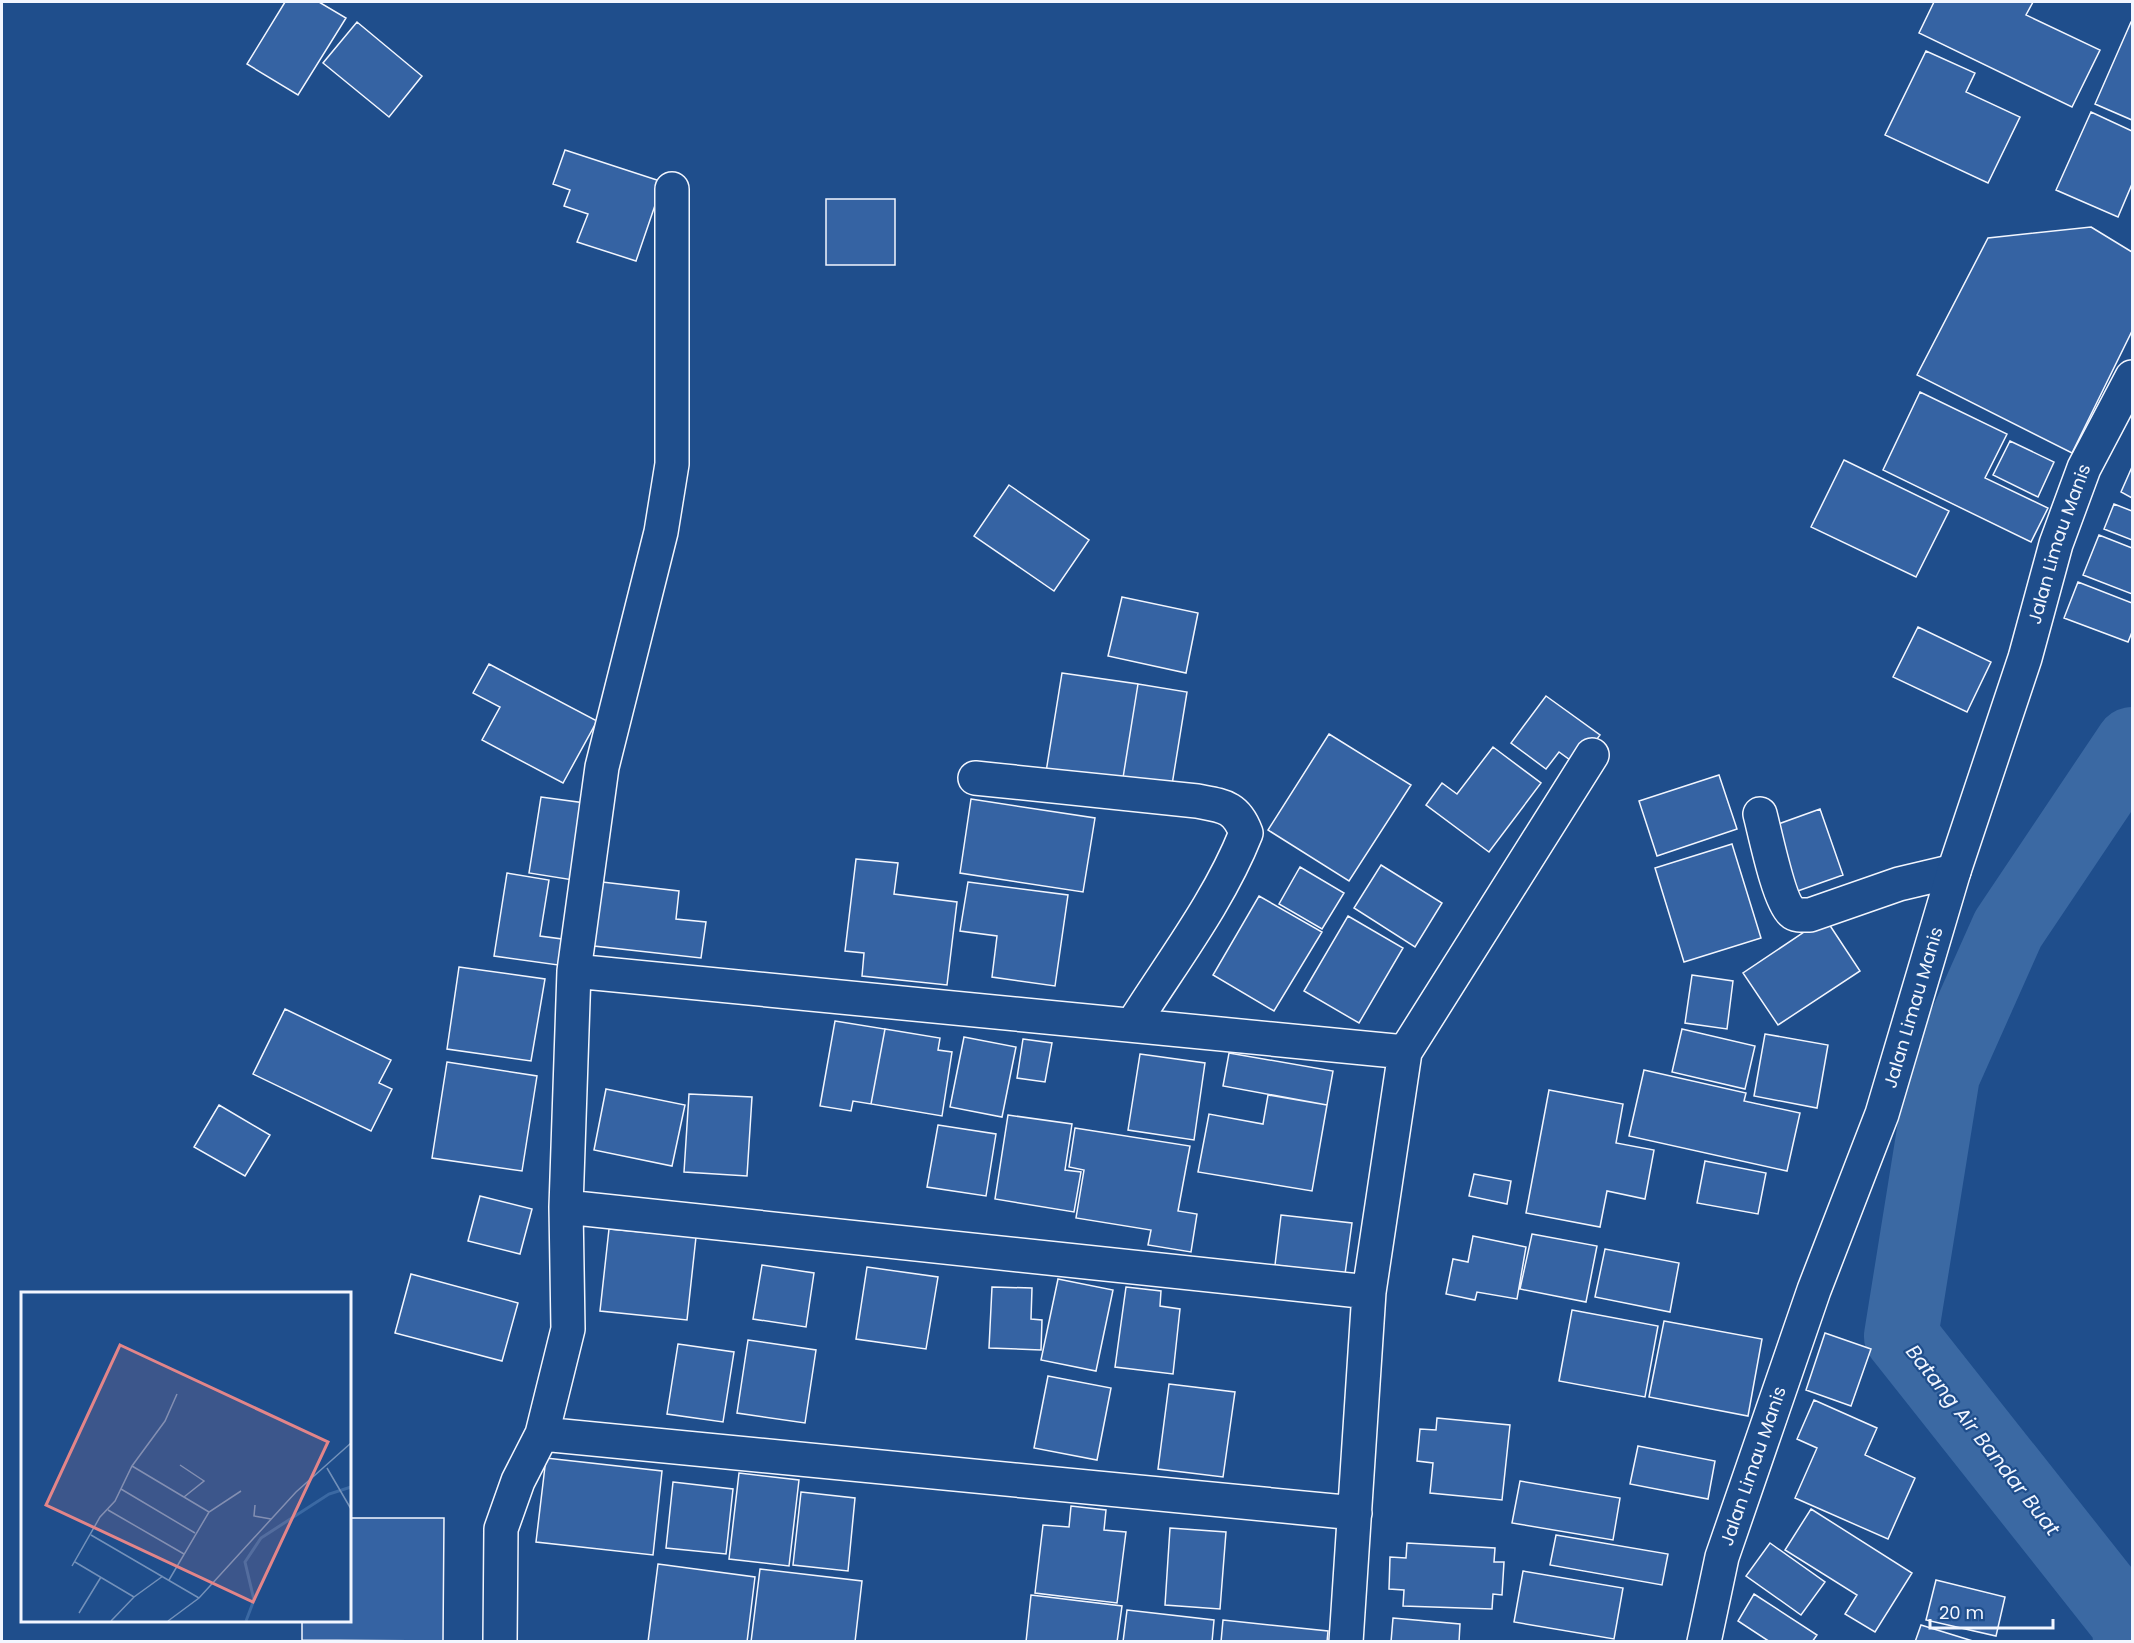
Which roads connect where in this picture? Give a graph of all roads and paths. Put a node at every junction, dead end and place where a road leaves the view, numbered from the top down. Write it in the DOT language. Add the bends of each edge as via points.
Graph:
graph roads {
  1 [pos="672,189"];
  2 [pos="2133,377"];
  3 [pos="1592,754"];
  4 [pos="975,778"];
  5 [pos="1760,814"];
  6 [pos="1954,871"];
  7 [pos="574,971"];
  8 [pos="1133,1024"];
  9 [pos="1405,1052"];
  10 [pos="566,1207"];
  11 [pos="1370,1292"];
  12 [pos="542,1434"];
  13 [pos="1355,1514"];
  14 [pos="500,1641"];
  15 [pos="1346,1641"];
  16 [pos="1704,1641"];
  1 -- 7 [label="street" via="672,464 661,532 602,768"];
  2 -- 6 [label="street, Jalan Limau Manis" via="2084,468 2056,544 2021,669"];
  3 -- 9 [label="street"];
  4 -- 8 [label="street" via="1197,801 1224,806 1241,819 1246,833 1241,846 1211,902"];
  5 -- 6 [label="street" via="1782,896 1791,912 1798,915 1810,915 1899,884"];
  6 -- 16 [label="street, Jalan Limau Manis" via="1882,1114 1814,1290 1722,1557"];
  7 -- 8 [label="street"];
  7 -- 10 [label="street"];
  8 -- 9 [label="street"];
  9 -- 11 [label="street"];
  10 -- 11 [label="street"];
  10 -- 12 [label="street" via="568,1329"];
  11 -- 13 [label="street"];
  12 -- 13 [label="street"];
  12 -- 14 [label="street" via="518,1481 501,1529"];
  13 -- 15 [label="street"];
}
